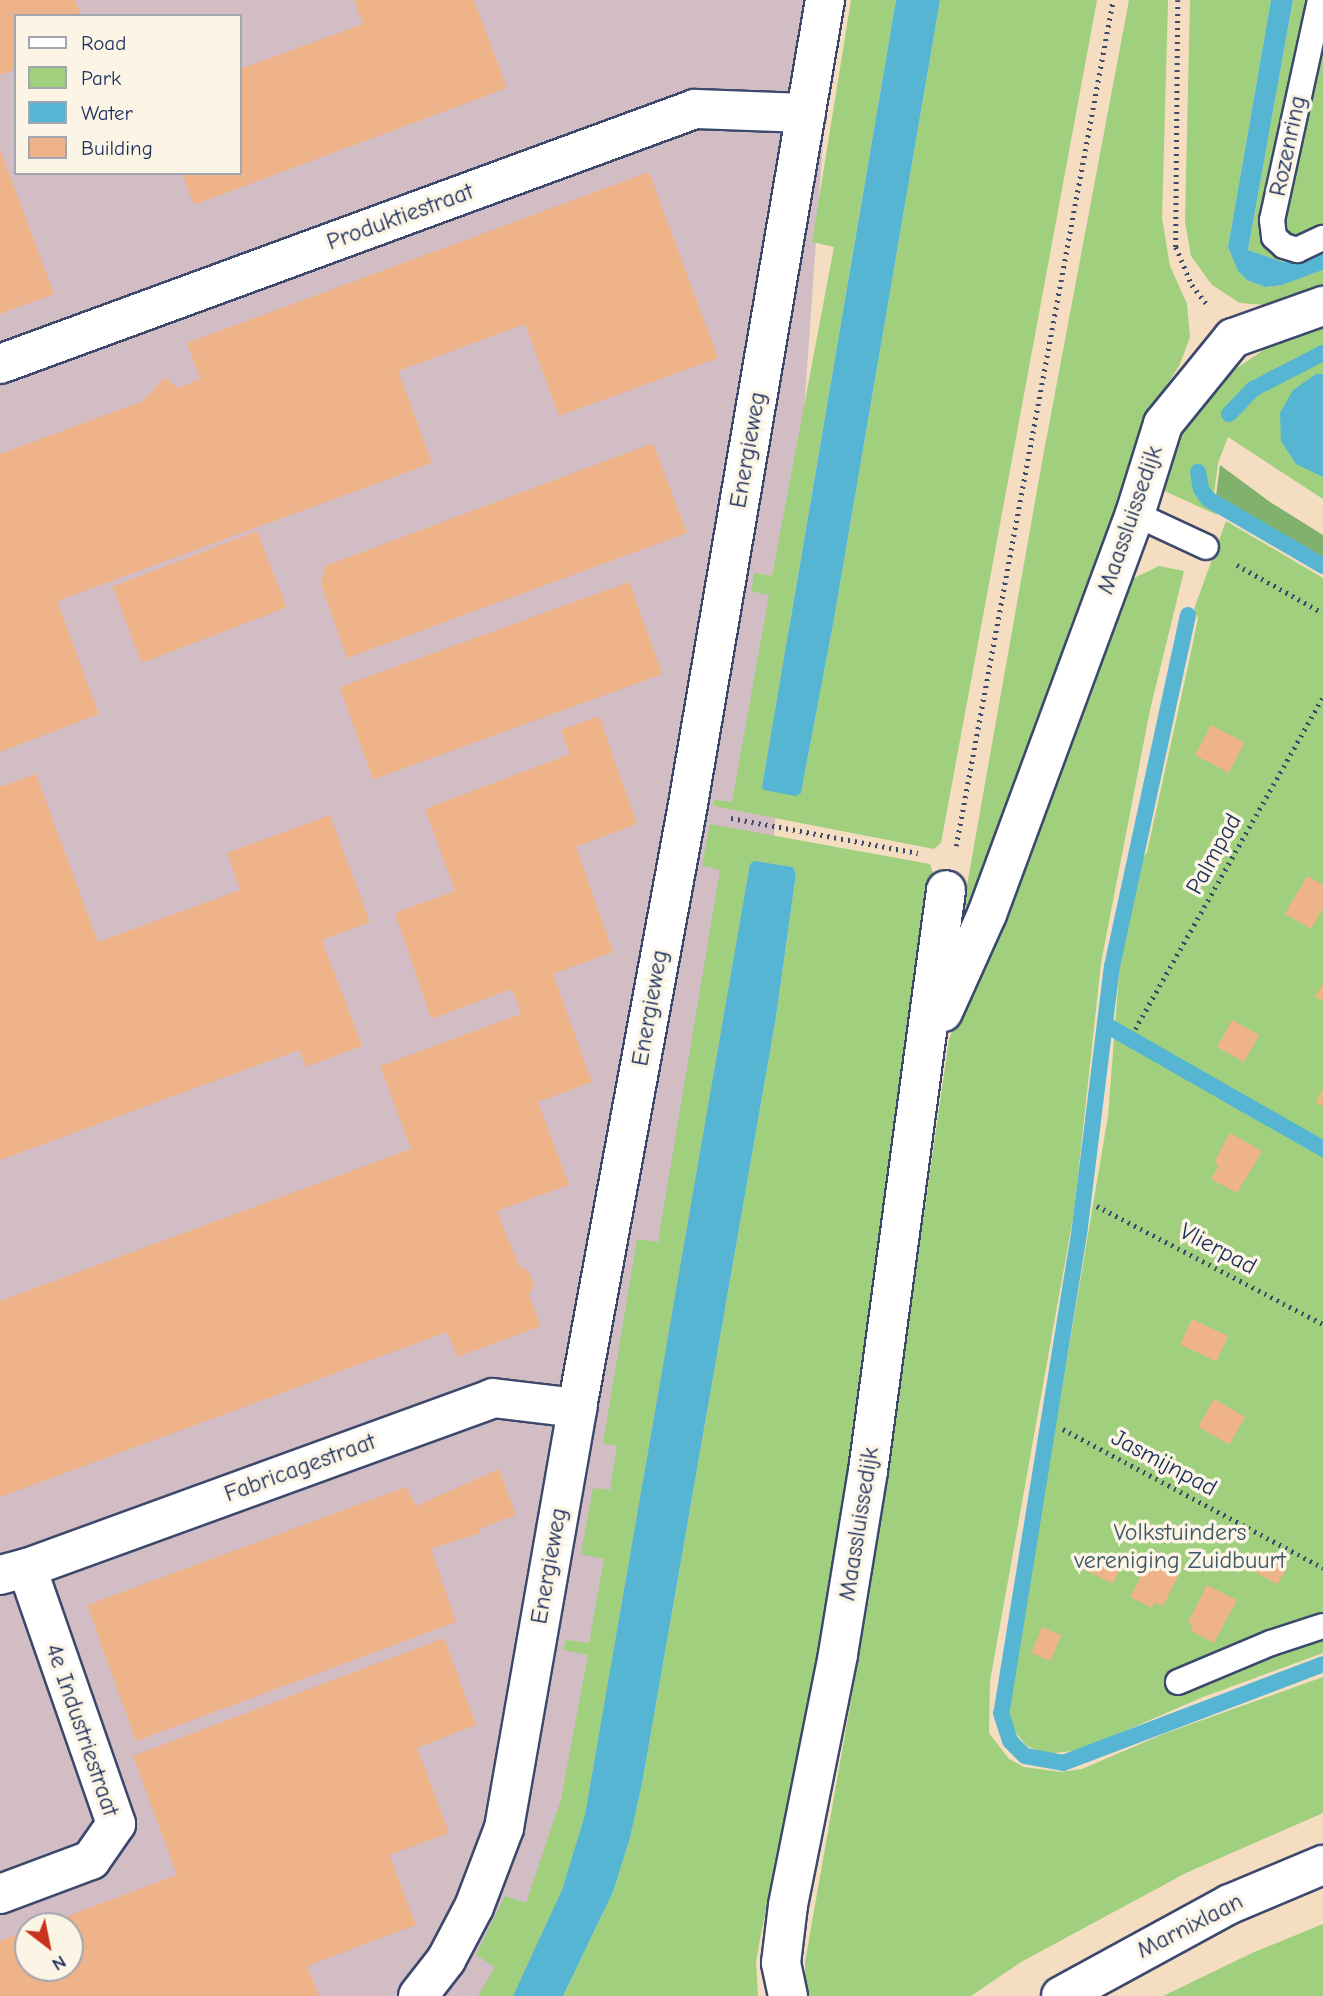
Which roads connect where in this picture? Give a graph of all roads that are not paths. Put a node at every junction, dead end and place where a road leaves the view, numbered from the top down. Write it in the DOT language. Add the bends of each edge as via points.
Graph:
graph roads {
  1 [pos="825,0"];
  2 [pos="1320,0"];
  3 [pos="806,113"];
  4 [pos="1323,238"];
  5 [pos="1323,306"];
  6 [pos="0,364"];
  7 [pos="1135,514"];
  8 [pos="1206,547"];
  9 [pos="946,890"];
  10 [pos="926,1049"];
  11 [pos="577,1408"];
  12 [pos="14,1572"];
  13 [pos="1323,1626"];
  14 [pos="1178,1682"];
  15 [pos="1323,1865"];
  16 [pos="0,1894"];
  17 [pos="418,1996"];
  18 [pos="788,1996"];
  19 [pos="1061,1996"];
  1 -- 3 [label="street, Energieweg"];
  2 -- 4 [label="lane, Rozenring" via="1272,220 1274,237 1284,246 1297,250"];
  3 -- 6 [label="street, Produktiestraat" via="695,109"];
  3 -- 11 [label="street, Energieweg" via="687,810"];
  5 -- 7 [label="street, Maassluissedijk" via="1233,338 1163,424"];
  7 -- 8 [label="lane"];
  7 -- 10 [label="street, Maassluissedijk" via="987,914"];
  9 -- 10 [label="street, Maassluissedijk"];
  10 -- 18 [label="street, Maassluissedijk" via="862,1510 788,1905 781,1963"];
  11 -- 12 [label="street, Fabricagestraat" via="493,1398"];
  11 -- 17 [label="street, Energieweg" via="504,1828 474,1907 446,1960"];
  12 -- 16 [label="street, 4e Industriestraat" via="116,1824 91,1860"];
  13 -- 14 [label="lane"];
  15 -- 19 [label="street, Marnixlaan" via="1230,1904"];
}
